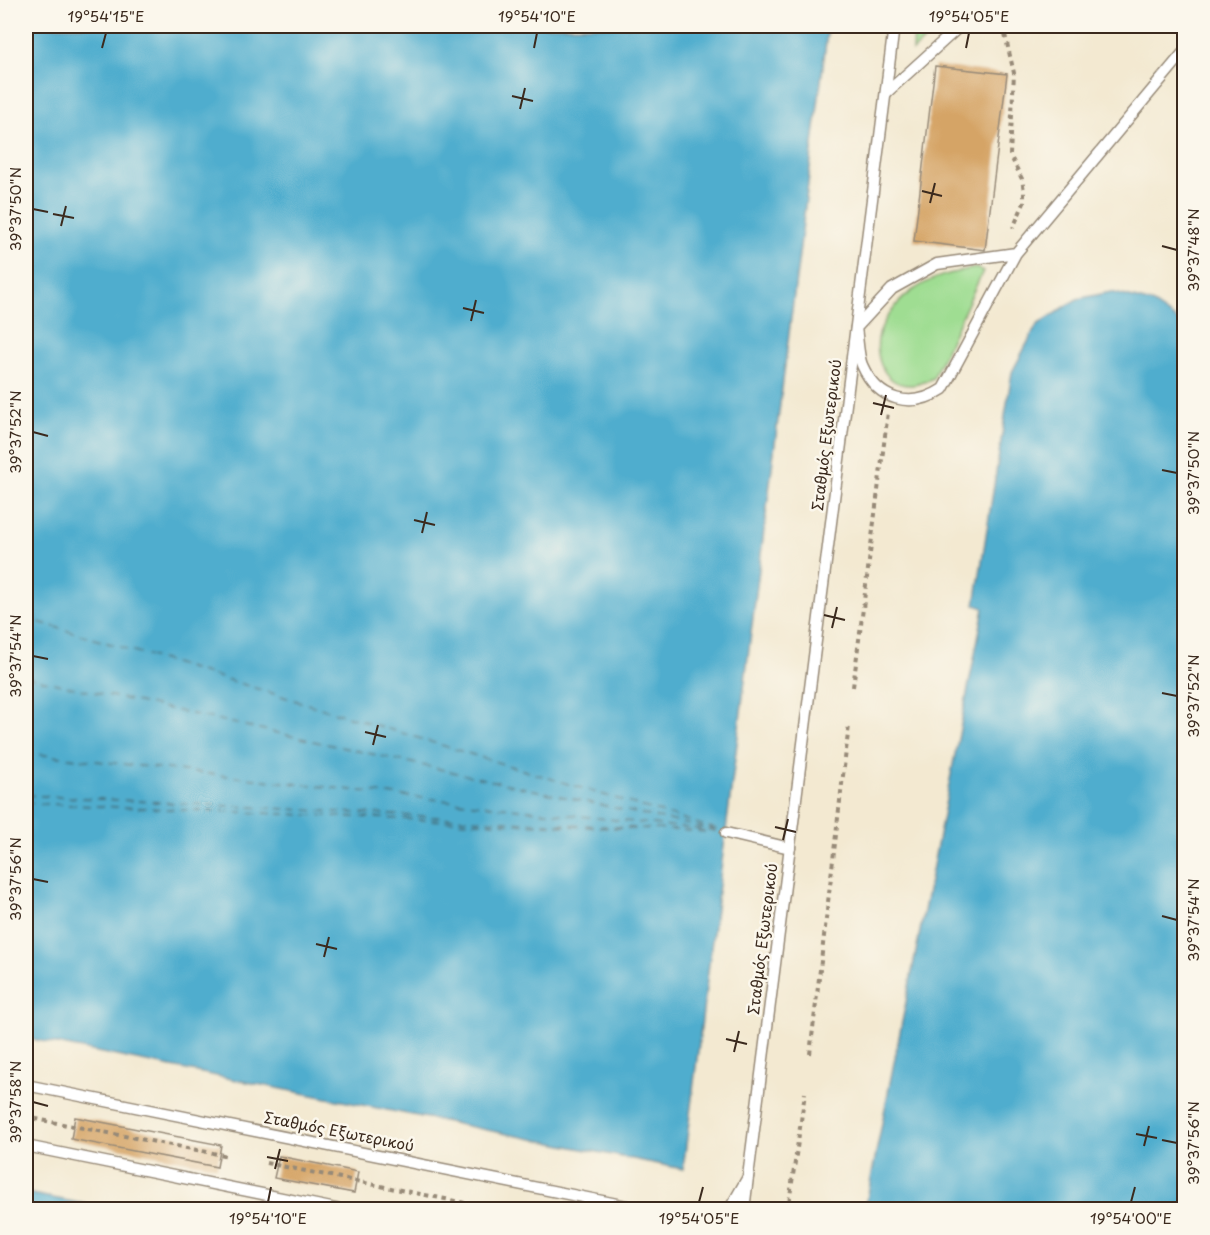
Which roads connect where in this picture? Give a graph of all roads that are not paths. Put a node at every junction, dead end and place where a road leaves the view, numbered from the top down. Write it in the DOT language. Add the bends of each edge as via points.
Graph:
graph roads {
  1 [pos="894,26"];
  2 [pos="960,26"];
  3 [pos="1185,52"];
  4 [pos="886,93"];
  5 [pos="1016,253"];
  6 [pos="856,328"];
  7 [pos="726,833"];
  8 [pos="790,848"];
  9 [pos="26,1085"];
  10 [pos="26,1146"];
  11 [pos="748,1177"];
  12 [pos="341,1209"];
  13 [pos="647,1209"];
  14 [pos="727,1209"];
  15 [pos="744,1209"];
  1 -- 4 [label="lane, Σταθμός Εξωτερικού"];
  2 -- 4 [label="lane"];
  3 -- 5 [label="lane"];
  4 -- 6 [label="lane, Σταθμός Εξωτερικού"];
  5 -- 6 [label="lane" via="937,264 892,289"];
  5 -- 6 [label="lane" via="943,389 932,396 900,400 883,392 861,364"];
  6 -- 8 [label="lane, Σταθμός Εξωτερικού"];
  7 -- 8 [label="lane, Σταθμός Εξωτερικού"];
  8 -- 11 [label="lane, Σταθμός Εξωτερικού"];
  9 -- 13 [label="lane, Σταθμός Εξωτερικού"];
  10 -- 12 [label="lane"];
  11 -- 14 [label="lane, Σταθμός Εξωτερικού"];
  11 -- 15 [label="lane, Σταθμός Εξωτερικού"];
}
